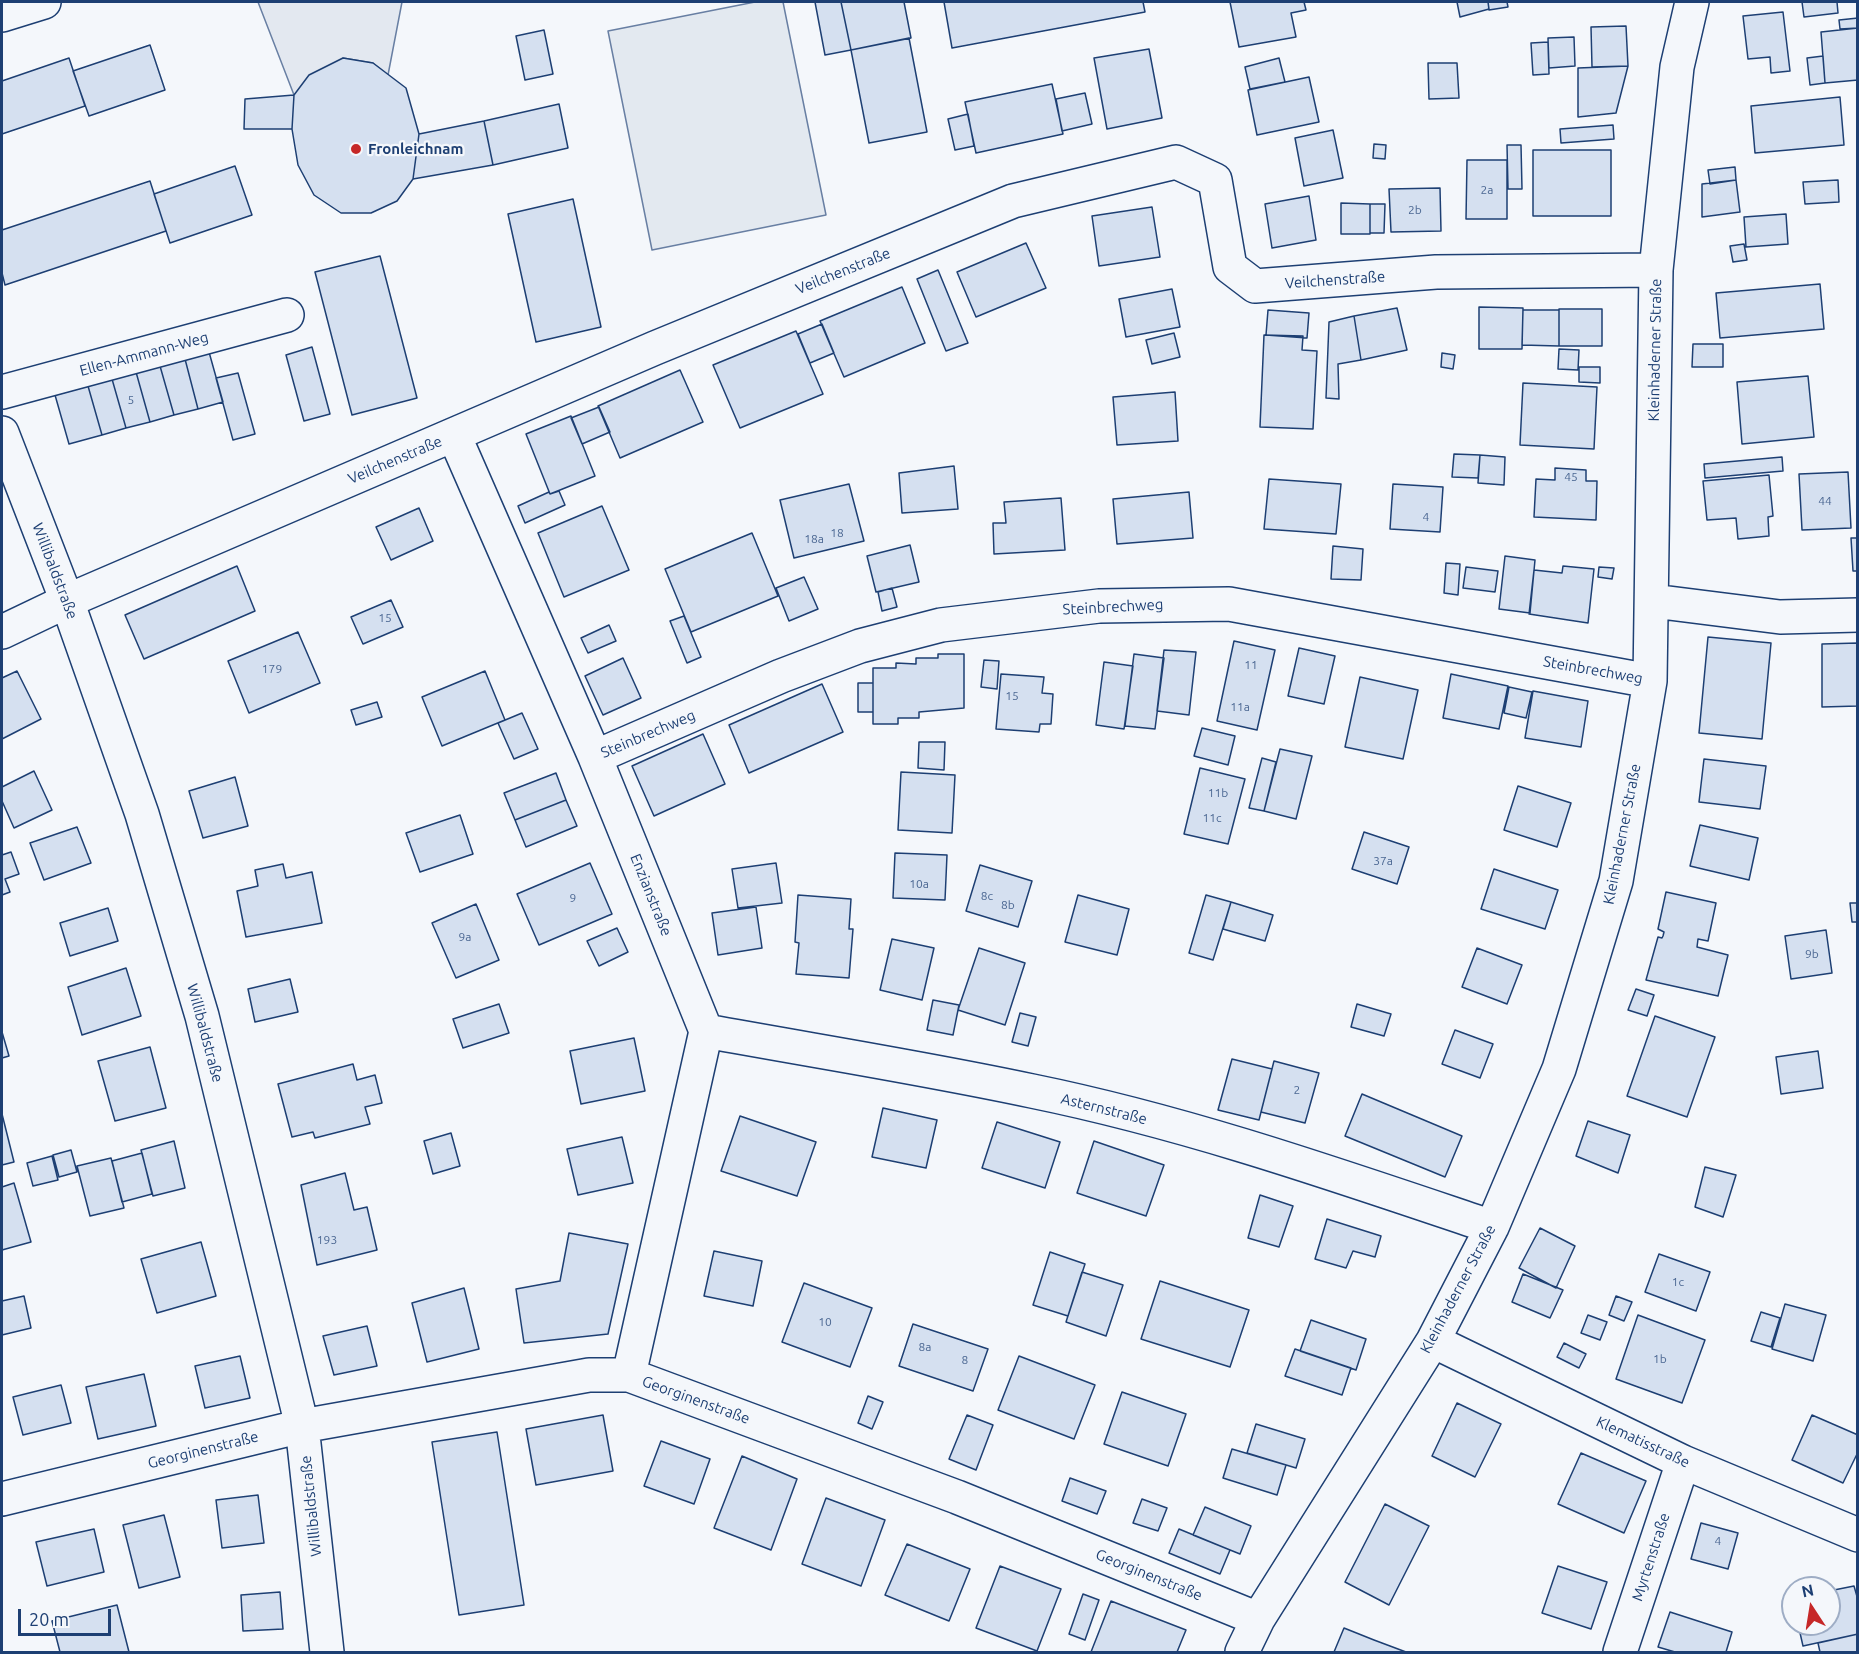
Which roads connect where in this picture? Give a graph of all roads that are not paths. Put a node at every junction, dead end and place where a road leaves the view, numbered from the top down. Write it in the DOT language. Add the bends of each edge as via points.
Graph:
graph roads {
  1 [pos="44,2"];
  2 [pos="1692,2"];
  3 [pos="2,15"];
  4 [pos="1656,270"];
  5 [pos="286,315"];
  6 [pos="2,393"];
  7 [pos="2,433"];
  8 [pos="454,435"];
  9 [pos="67,601"];
  10 [pos="1653,601"];
  11 [pos="1857,615"];
  12 [pos="2,632"];
  13 [pos="1650,681"];
  14 [pos="595,757"];
  15 [pos="706,1031"];
  16 [pos="1492,1227"];
  17 [pos="1433,1341"];
  18 [pos="630,1376"];
  19 [pos="302,1426"];
  20 [pos="1683,1462"];
  21 [pos="2,1499"];
  22 [pos="1857,1535"];
  23 [pos="1258,1619"];
  24 [pos="327,1653"];
  25 [pos="1242,1653"];
  26 [pos="1620,1653"];
  1 -- 3 [label="street"];
  2 -- 4 [label="street, Kleinhaderner Straße" via="1677,67"];
  4 -- 8 [label="street, Veilchenstraße" via="1436,272 1255,286 1230,267 1215,180 1176,162 1013,201"];
  4 -- 10 [label="street, Kleinhaderner Straße"];
  5 -- 6 [label="street, Ellen-Ammann-Weg"];
  7 -- 9 [label="street, Willibaldstraße"];
  8 -- 9 [label="street, Veilchenstraße"];
  8 -- 14 [label="street, Enzianstraße"];
  9 -- 12 [label="street, Veilchenstraße"];
  9 -- 19 [label="street, Willibaldstraße" via="142,814 202,1016"];
  10 -- 11 [label="street" via="1780,616"];
  10 -- 13 [label="street, Kleinhaderner Straße"];
  13 -- 14 [label="street, Steinbrechweg" via="1230,604 1099,606 941,625 860,646"];
  13 -- 16 [label="street, Kleinhaderner Straße" via="1616,881 1559,1070"];
  14 -- 15 [label="street, Enzianstraße"];
  15 -- 16 [label="street, Asternstraße" via="1033,1091 1187,1129"];
  15 -- 18 [label="street"];
  16 -- 17 [label="street, Kleinhaderner Straße"];
  17 -- 20 [label="street, Klematisstraße"];
  17 -- 23 [label="street, Kleinhaderner Straße"];
  18 -- 19 [label="street, Georginenstraße" via="589,1375"];
  18 -- 23 [label="street, Georginenstraße" via="957,1497"];
  19 -- 21 [label="street, Georginenstraße"];
  19 -- 24 [label="street, Willibaldstraße"];
  20 -- 22 [label="street, Klematisstraße"];
  20 -- 26 [label="street, Myrtenstraße"];
  23 -- 25 [label="street, Kleinhaderner Straße"];
}
